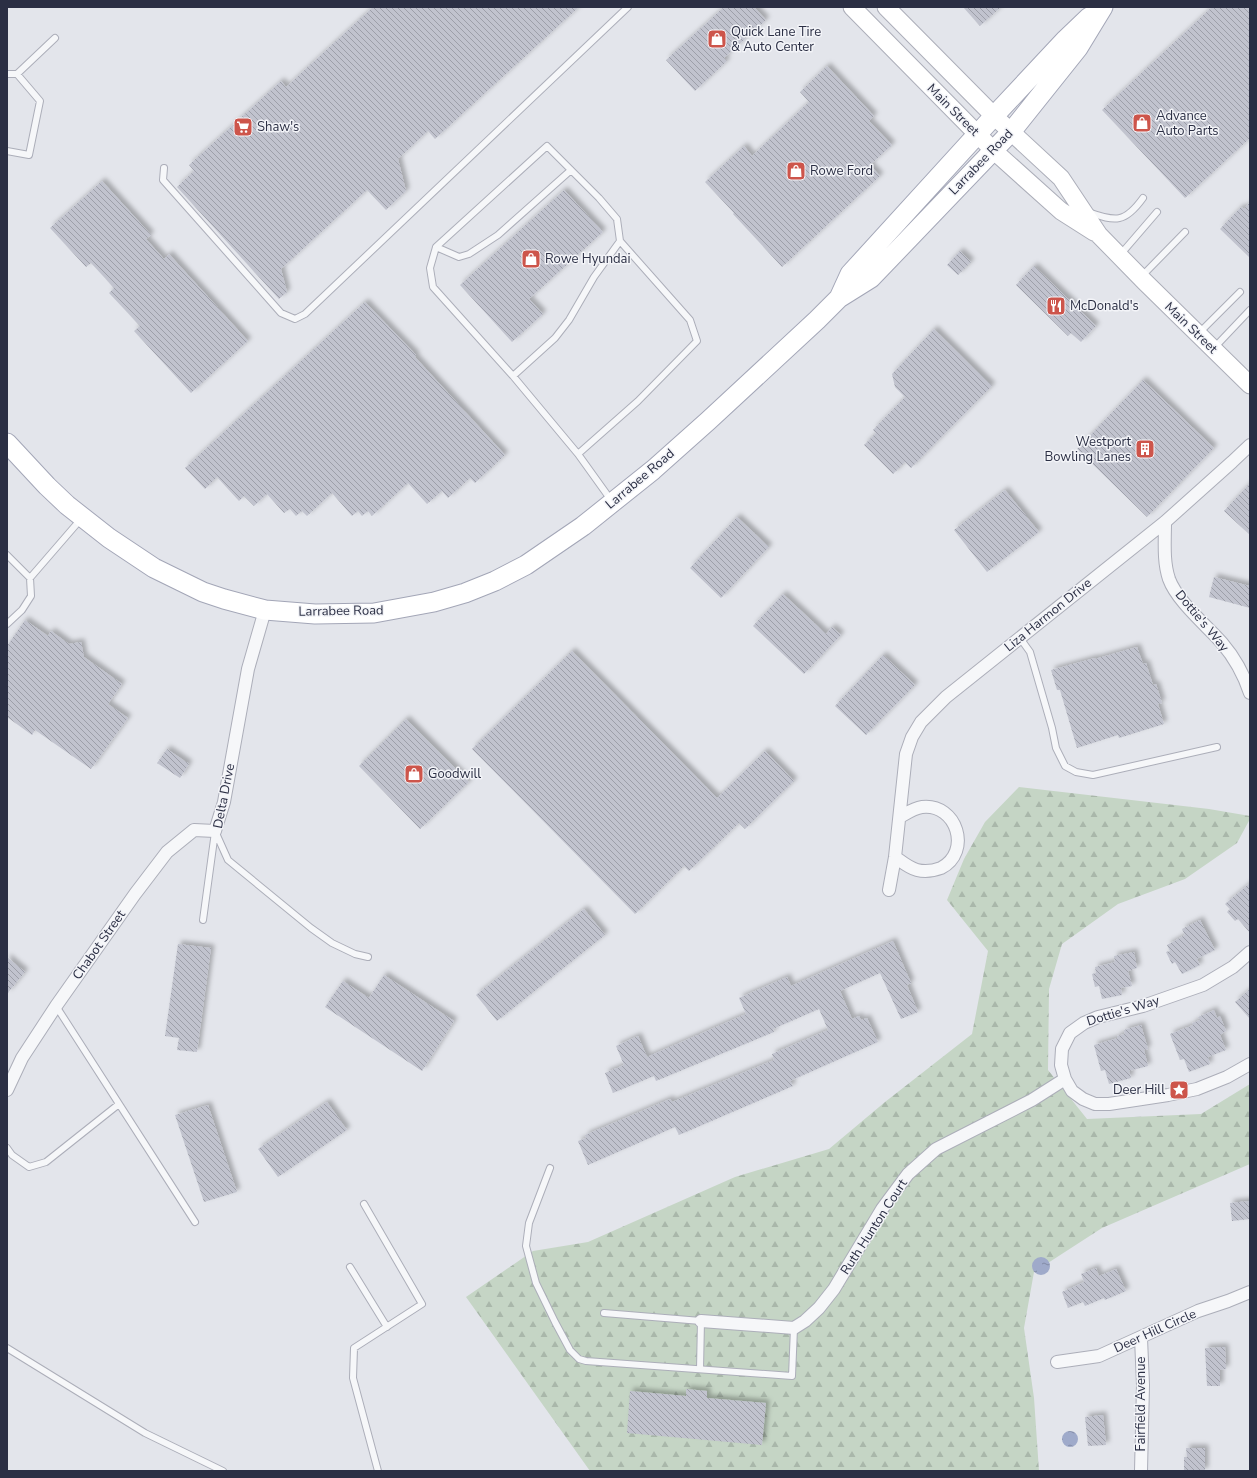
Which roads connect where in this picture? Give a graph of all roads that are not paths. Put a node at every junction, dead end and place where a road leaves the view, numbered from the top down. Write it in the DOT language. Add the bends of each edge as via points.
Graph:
graph roads {
  1 [pos="628,7"];
  2 [pos="852,7"];
  3 [pos="886,7"];
  4 [pos="1102,7"];
  5 [pos="55,38"];
  6 [pos="7,74"];
  7 [pos="17,74"];
  8 [pos="994,116"];
  9 [pos="1011,132"];
  10 [pos="978,135"];
  11 [pos="993,150"];
  12 [pos="7,151"];
  13 [pos="164,168"];
  14 [pos="571,170"];
  15 [pos="1143,198"];
  16 [pos="1080,207"];
  17 [pos="1157,212"];
  18 [pos="1185,232"];
  19 [pos="1099,235"];
  20 [pos="620,241"];
  21 [pos="436,247"];
  22 [pos="1118,256"];
  23 [pos="1140,278"];
  24 [pos="1240,292"];
  25 [pos="839,298"];
  26 [pos="1250,310"];
  27 [pos="1198,334"];
  28 [pos="1213,349"];
  29 [pos="513,376"];
  30 [pos="1250,385"];
  31 [pos="7,443"];
  32 [pos="1250,444"];
  33 [pos="578,454"];
  34 [pos="612,502"];
  35 [pos="82,518"];
  36 [pos="1165,522"];
  37 [pos="7,555"];
  38 [pos="30,578"];
  39 [pos="265,610"];
  40 [pos="7,624"];
  41 [pos="1020,638"];
  42 [pos="1250,693"];
  43 [pos="1217,747"];
  44 [pos="900,817"];
  45 [pos="215,831"];
  46 [pos="895,858"];
  47 [pos="889,890"];
  48 [pos="202,920"];
  49 [pos="1250,952"];
  50 [pos="368,957"];
  51 [pos="56,1006"];
  52 [pos="1250,1064"];
  53 [pos="1065,1080"];
  54 [pos="7,1090"];
  55 [pos="119,1104"];
  56 [pos="7,1148"];
  57 [pos="550,1168"];
  58 [pos="364,1204"];
  59 [pos="195,1222"];
  60 [pos="350,1266"];
  61 [pos="1250,1292"];
  62 [pos="604,1313"];
  63 [pos="701,1321"];
  64 [pos="387,1327"];
  65 [pos="794,1328"];
  66 [pos="1141,1338"];
  67 [pos="7,1348"];
  68 [pos="1057,1362"];
  69 [pos="700,1369"];
  70 [pos="223,1471"];
  71 [pos="378,1471"];
  72 [pos="1141,1471"];
  1 -- 13 [label="lane" via="305,314 295,319 282,313 163,180"];
  2 -- 10 [label="main road, Main Street"];
  3 -- 8 [label="main road, Main Street"];
  4 -- 8 [label="main road, Larrabee Road" via="1066,39"];
  4 -- 9 [label="main road, Larrabee Road" via="1078,48"];
  5 -- 7 [label="lane"];
  6 -- 7 [label="lane"];
  7 -- 12 [label="lane" via="40,102 29,155"];
  8 -- 9 [label="main road, Main Street"];
  8 -- 10 [label="main road, Larrabee Road"];
  9 -- 11 [label="main road, Larrabee Road"];
  9 -- 16 [label="main road, Main Street" via="1061,178"];
  10 -- 11 [label="main road, Main Street"];
  10 -- 25 [label="main road, Larrabee Road" via="850,274"];
  11 -- 19 [label="main road, Main Street" via="1061,211"];
  11 -- 25 [label="main road, Larrabee Road" via="871,278"];
  14 -- 20 [label="lane" via="617,219"];
  14 -- 21 [label="lane" via="498,235 469,254 459,257"];
  14 -- 21 [label="lane" via="547,146"];
  15 -- 16 [label="lane" via="1135,209 1122,217 1108,219"];
  16 -- 19 [label="main road, Main Street"];
  17 -- 22 [label="lane"];
  18 -- 23 [label="lane"];
  19 -- 22 [label="main road, Main Street"];
  20 -- 29 [label="lane" via="555,338"];
  20 -- 33 [label="lane" via="690,320 697,341 638,401"];
  21 -- 29 [label="lane" via="430,268 433,287"];
  22 -- 23 [label="main road, Main Street"];
  23 -- 27 [label="main road, Main Street"];
  24 -- 27 [label="lane"];
  25 -- 34 [label="main road, Larrabee Road" via="708,421"];
  26 -- 28 [label="lane"];
  27 -- 28 [label="main road, Main Street"];
  28 -- 30 [label="main road, Main Street"];
  29 -- 33 [label="lane"];
  31 -- 35 [label="main road, Larrabee Road" via="47,486"];
  32 -- 36 [label="street, Liza Harmon Drive"];
  33 -- 34 [label="lane"];
  34 -- 39 [label="main road, Larrabee Road" via="583,526 526,565 465,593 434,602 374,613 315,614"];
  35 -- 38 [label="lane"];
  35 -- 39 [label="main road, Larrabee Road" via="131,554 189,585 217,597"];
  36 -- 41 [label="street, Liza Harmon Drive"];
  36 -- 42 [label="street, Dottie's Way" via="1166,564 1170,580 1177,594 1223,644 1238,666"];
  37 -- 38 [label="lane"];
  38 -- 40 [label="lane" via="31,596 22,610"];
  39 -- 45 [label="street, Delta Drive" via="248,669 224,802"];
  41 -- 43 [label="lane" via="1030,652 1056,748 1064,766 1076,772 1093,775"];
  41 -- 44 [label="street, Liza Harmon Drive" via="946,697 921,722 906,754"];
  44 -- 46 [label="street, Liza Harmon Drive"];
  44 -- 46 [label="street" via="922,807 933,807 943,811 956,827 959,837 958,848 946,865 926,872 915,870"];
  45 -- 48 [label="lane"];
  45 -- 50 [label="lane, Delta Drive" via="228,860 332,943"];
  45 -- 51 [label="street, Chabot Street" via="194,830 167,852"];
  46 -- 47 [label="street, Liza Harmon Drive"];
  49 -- 53 [label="street, Dottie's Way" via="1233,967 1203,985 1084,1023 1070,1033 1062,1049 1061,1065"];
  51 -- 54 [label="street, Chabot Street" via="22,1058"];
  51 -- 55 [label="lane"];
  52 -- 53 [label="street, Dottie's Way" via="1197,1089 1109,1104 1095,1104 1083,1100 1072,1091"];
  53 -- 65 [label="street, Ruth Hunton Court" via="1032,1100 936,1149 908,1174 882,1209 834,1289 819,1308"];
  55 -- 56 [label="lane" via="46,1162 29,1166 12,1155"];
  55 -- 59 [label="lane"];
  57 -- 69 [label="lane" via="529,1223 526,1246 536,1283 570,1350 579,1359 586,1361"];
  58 -- 64 [label="lane" via="422,1304"];
  60 -- 64 [label="lane"];
  61 -- 66 [label="street, Deer Hill Circle" via="1198,1311"];
  62 -- 63 [label="lane"];
  63 -- 65 [label="street"];
  63 -- 69 [label="lane"];
  64 -- 71 [label="lane" via="354,1348 353,1378"];
  65 -- 69 [label="lane" via="792,1376"];
  66 -- 68 [label="street, Deer Hill Circle" via="1099,1356"];
  66 -- 72 [label="street, Fairfield Avenue"];
  67 -- 70 [label="lane" via="144,1434"];
}
